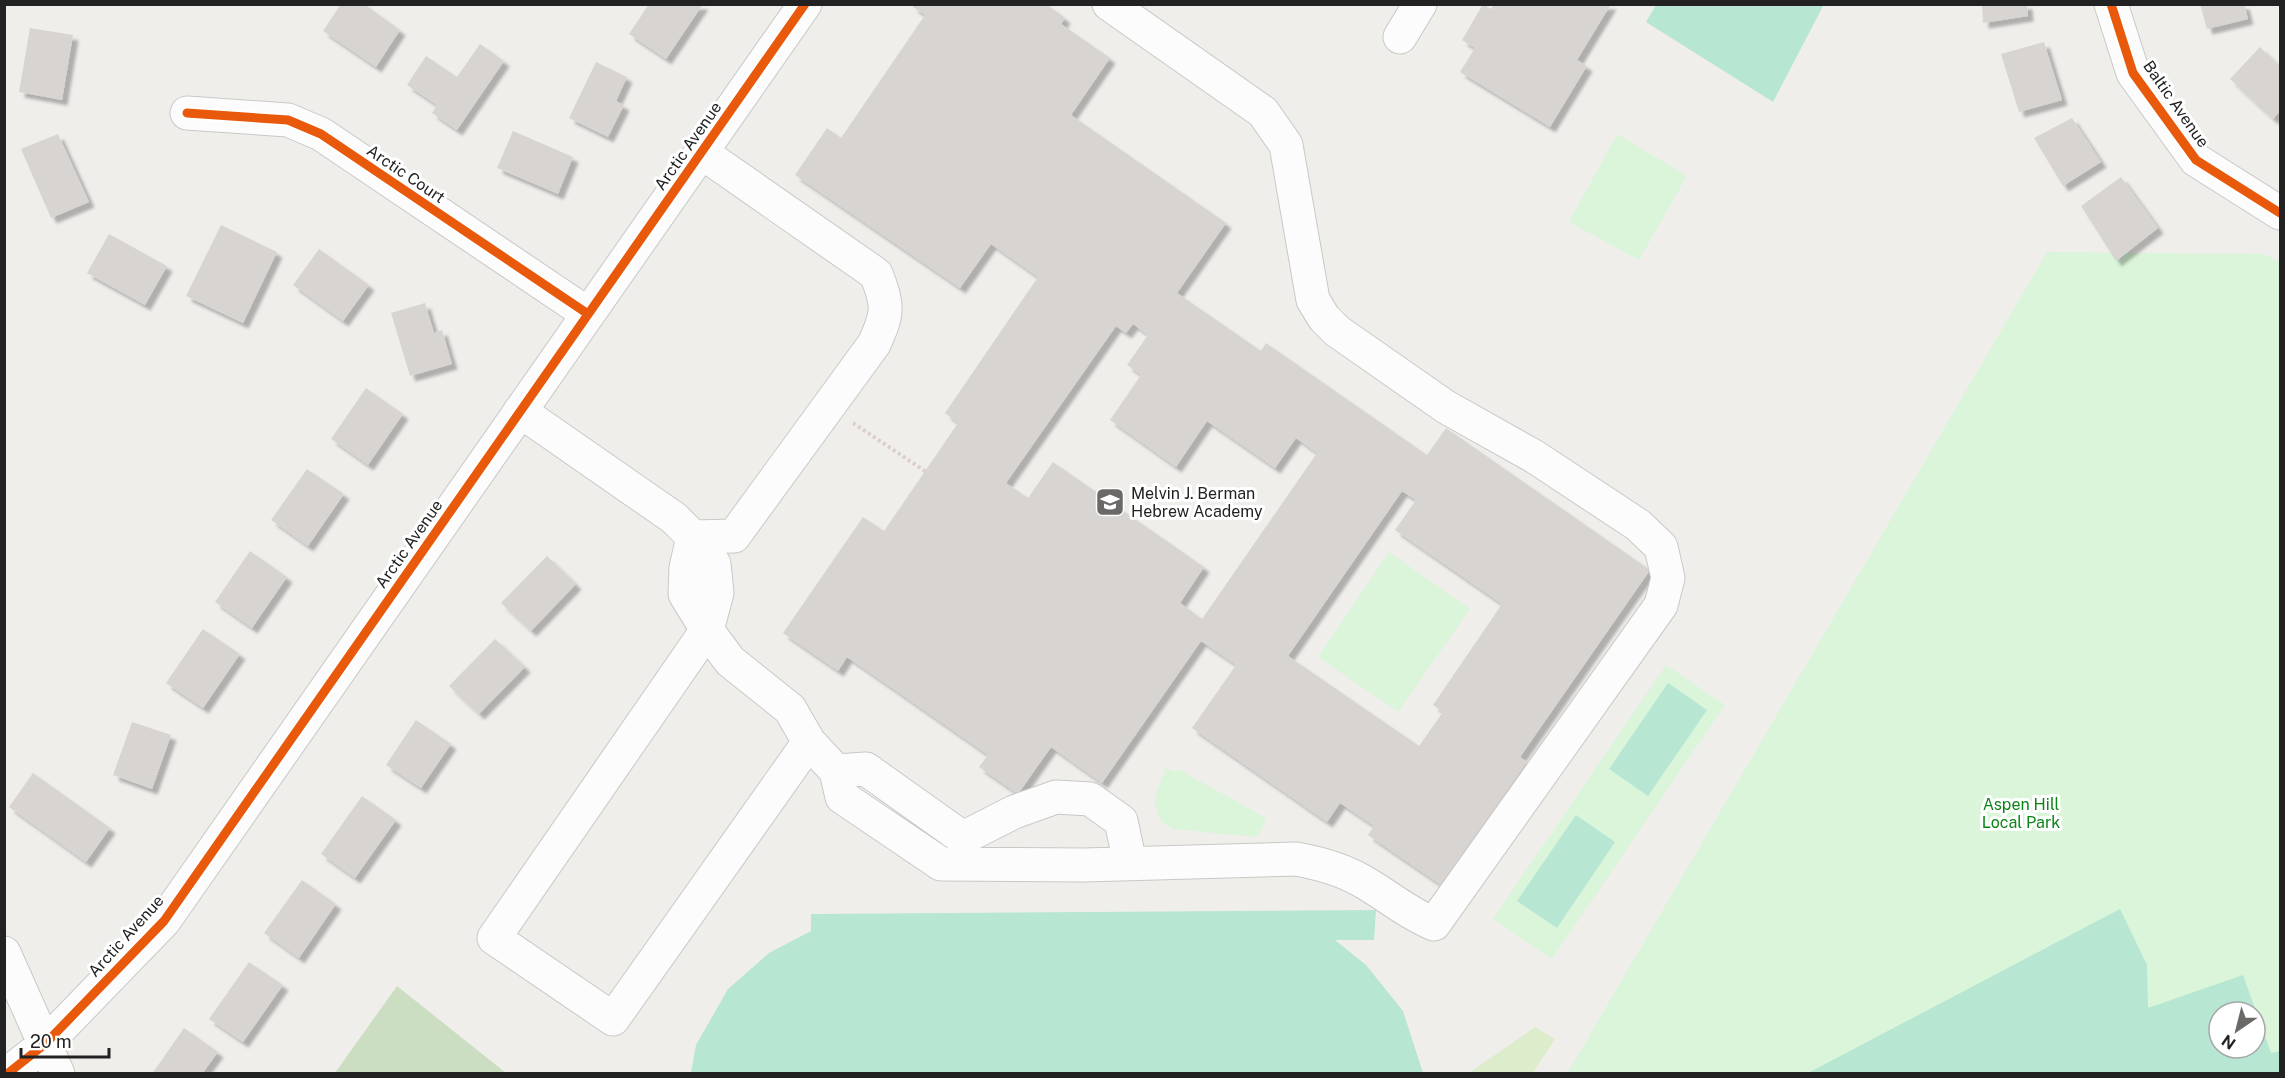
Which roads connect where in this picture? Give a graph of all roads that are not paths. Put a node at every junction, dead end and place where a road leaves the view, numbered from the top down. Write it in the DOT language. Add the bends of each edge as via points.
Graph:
graph roads {
  1 [pos="805,4"];
  2 [pos="1109,4"];
  3 [pos="1420,4"];
  4 [pos="2111,4"];
  5 [pos="1400,37"];
  6 [pos="187,113"];
  7 [pos="701,152"];
  8 [pos="2280,213"];
  9 [pos="588,314"];
  10 [pos="520,411"];
  11 [pos="693,537"];
  12 [pos="707,630"];
  13 [pos="809,742"];
  14 [pos="836,771"];
  15 [pos="1130,863"];
  16 [pos="4,953"];
  17 [pos="45,1044"];
  18 [pos="7,1074"];
  19 [pos="58,1074"];
  1 -- 7 [label="street, Arctic Avenue"];
  2 -- 15 [label="street" via="1263,112 1286,145 1313,300 1324,318 1446,407 1535,457 1638,525 1661,547 1668,578 1660,605 1434,924 1416,917 1361,880 1296,858"];
  3 -- 5 [label="street"];
  4 -- 8 [label="street, Baltic Avenue" via="2133,73 2196,160"];
  6 -- 9 [label="street, Arctic Court" via="288,120 321,134"];
  7 -- 9 [label="street, Arctic Avenue"];
  7 -- 11 [label="street" via="876,274 884,294 885,320 874,344 734,536"];
  9 -- 10 [label="street, Arctic Avenue"];
  10 -- 11 [label="street" via="674,518"];
  10 -- 17 [label="street, Arctic Avenue" via="164,921"];
  11 -- 12 [label="street" via="714,564 717,593"];
  12 -- 13 [label="street" via="730,661 790,709"];
  12 -- 13 [label="street" via="494,938 613,1019"];
  13 -- 14 [label="street"];
  14 -- 15 [label="street" via="842,797 941,864"];
  14 -- 15 [label="street" via="866,769 963,838 1014,812 1056,797 1090,799 1121,821"];
  16 -- 17 [label="street"];
  17 -- 18 [label="street, Arctic Avenue"];
  17 -- 19 [label="street"];
}
